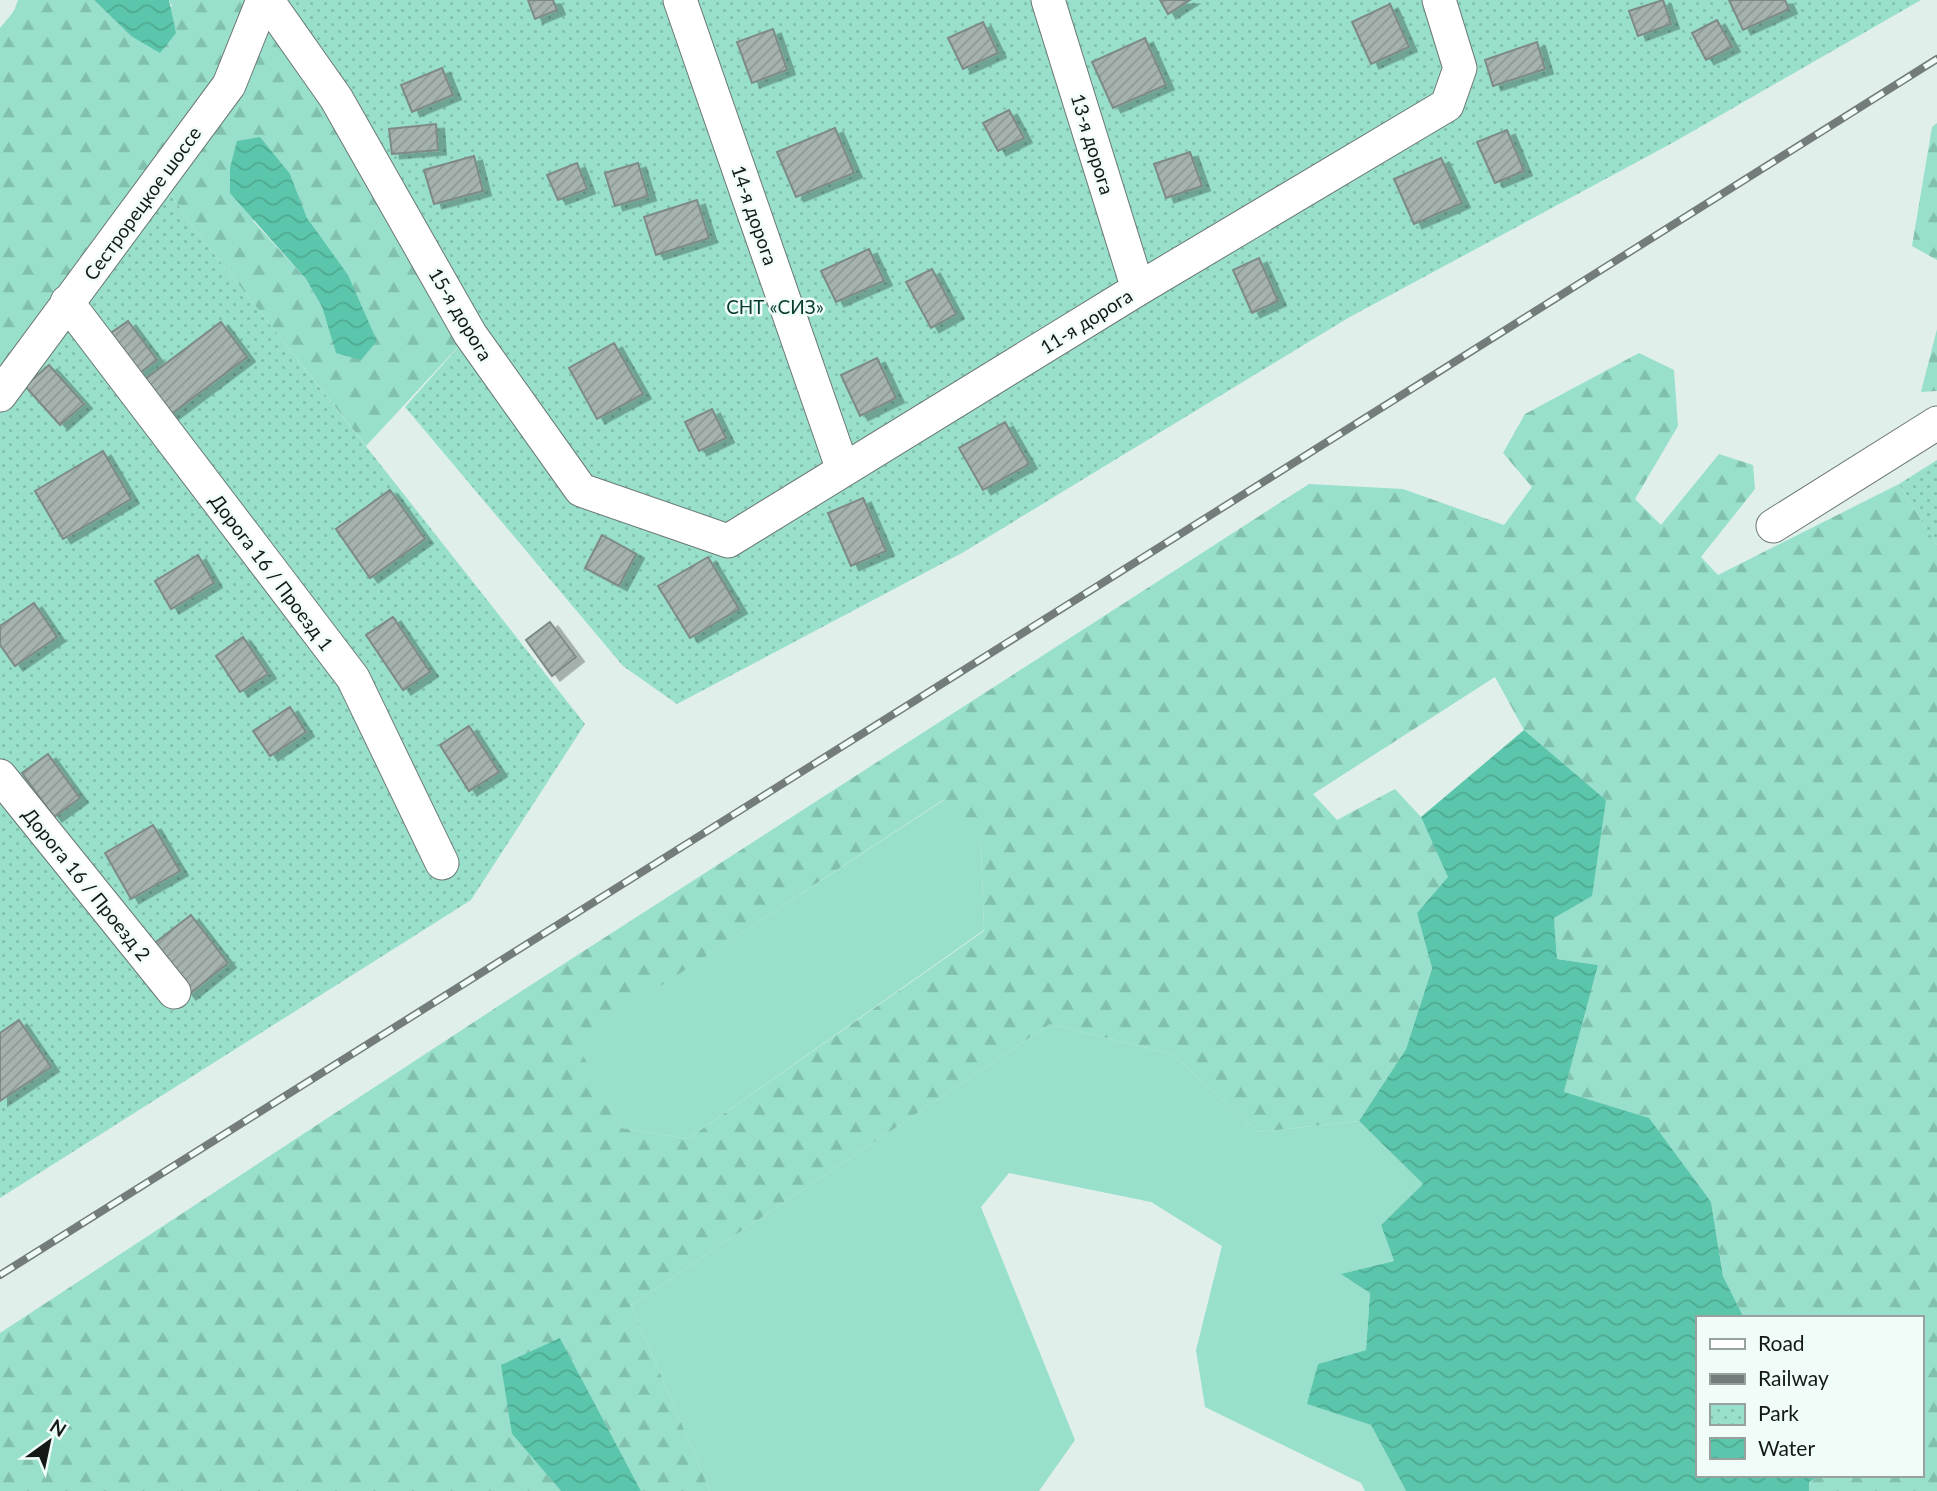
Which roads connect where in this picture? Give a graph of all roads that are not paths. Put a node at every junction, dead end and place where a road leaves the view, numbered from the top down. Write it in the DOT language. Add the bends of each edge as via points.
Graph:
graph roads {
  1 [pos="265,0"];
  2 [pos="680,0"];
  3 [pos="1048,0"];
  4 [pos="1439,0"];
  5 [pos="1138,289"];
  6 [pos="67,302"];
  7 [pos="0,395"];
  8 [pos="1937,423"];
  9 [pos="843,470"];
  10 [pos="1773,526"];
  11 [pos="728,541"];
  12 [pos="0,776"];
  13 [pos="442,863"];
  14 [pos="174,992"];
  1 -- 6 [label="street, Сестрорецкое шоссе" via="229,85"];
  1 -- 11 [label="street, 15-я дорога" via="336,98 470,334 581,490"];
  2 -- 9 [label="street, 14-я дорога"];
  3 -- 5 [label="street, 13-я дорога"];
  4 -- 5 [label="street, 11-я дорога" via="1460,68 1447,105"];
  5 -- 9 [label="street, 11-я дорога"];
  6 -- 7 [label="street, Сестрорецкое шоссе"];
  6 -- 13 [label="street, Дорога 16 / Проезд 1" via="353,678"];
  8 -- 10 [label="street"];
  9 -- 11 [label="street, 11-я дорога"];
  12 -- 14 [label="street, Дорога 16 / Проезд 2"];
}
